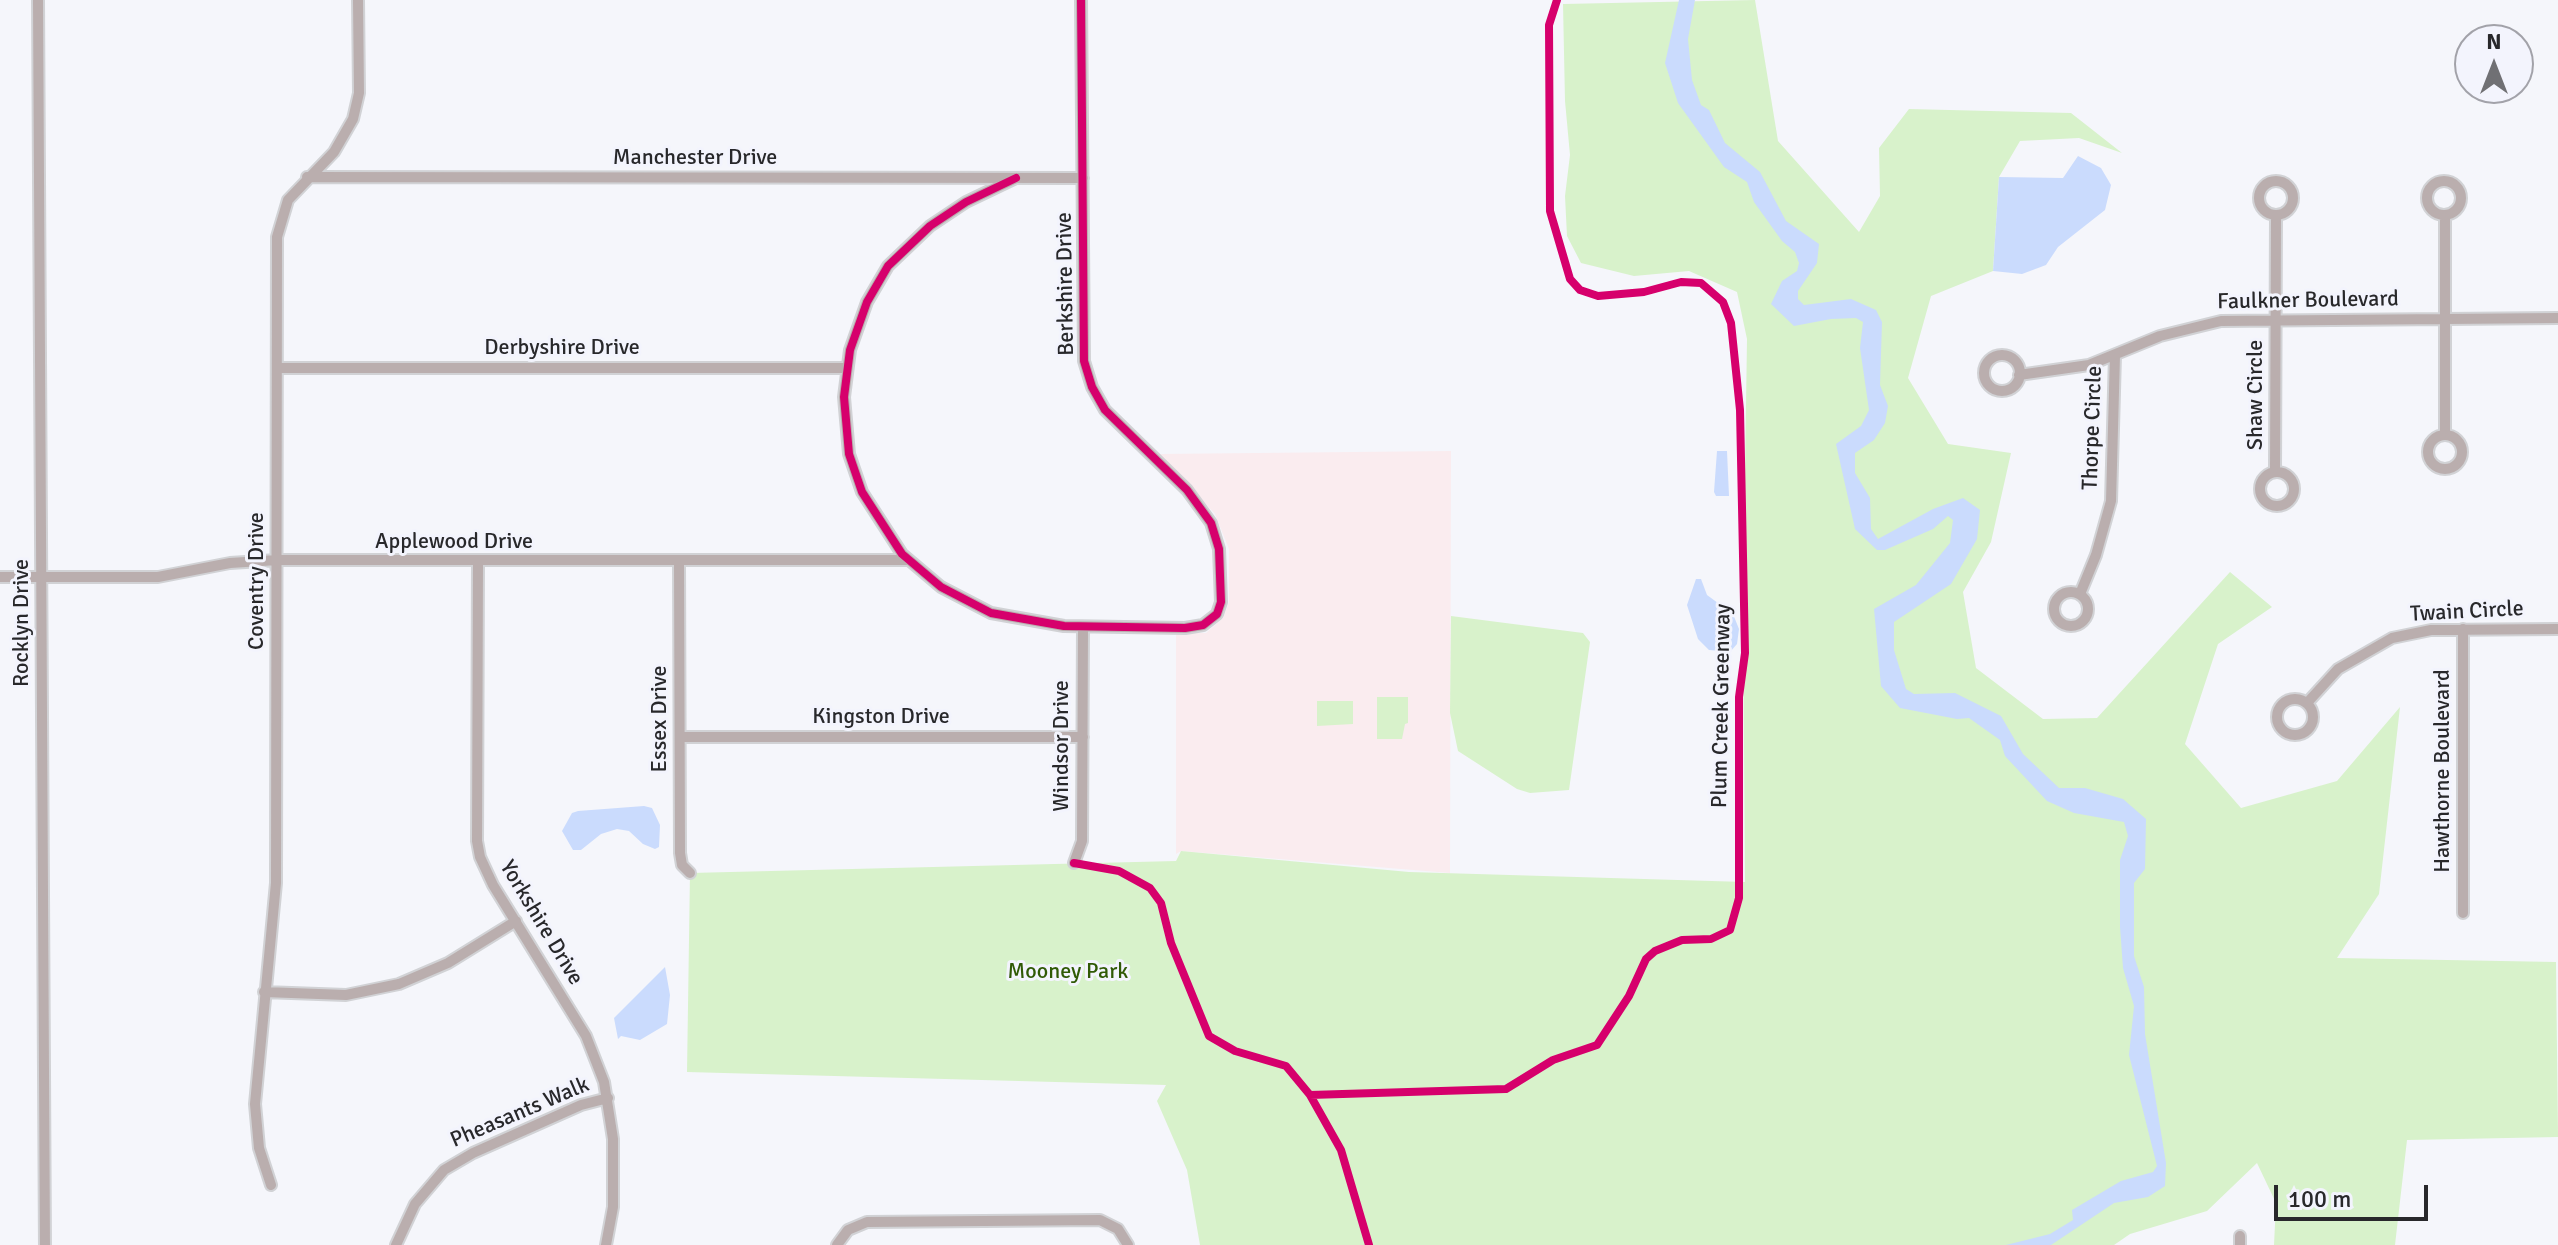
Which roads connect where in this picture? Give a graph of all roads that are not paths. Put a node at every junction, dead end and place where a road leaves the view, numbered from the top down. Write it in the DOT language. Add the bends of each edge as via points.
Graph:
graph roads {
  1 [pos="38,0"];
  2 [pos="358,0"];
  3 [pos="1081,0"];
  4 [pos="307,177"];
  5 [pos="1016,178"];
  6 [pos="1083,178"];
  7 [pos="2445,215"];
  8 [pos="2276,216"];
  9 [pos="2558,318"];
  10 [pos="2276,319"];
  11 [pos="2444,319"];
  12 [pos="2115,355"];
  13 [pos="277,368"];
  14 [pos="846,368"];
  15 [pos="2019,375"];
  16 [pos="2445,434"];
  17 [pos="2275,471"];
  18 [pos="277,560"];
  19 [pos="909,560"];
  20 [pos="679,561"];
  21 [pos="478,562"];
  22 [pos="0,577"];
  23 [pos="42,577"];
  24 [pos="2080,594"];
  25 [pos="1083,627"];
  26 [pos="2463,629"];
  27 [pos="2558,629"];
  28 [pos="2307,703"];
  29 [pos="680,737"];
  30 [pos="1083,737"];
  31 [pos="1074,863"];
  32 [pos="690,873"];
  33 [pos="2463,913"];
  34 [pos="516,921"];
  35 [pos="264,992"];
  36 [pos="608,1098"];
  37 [pos="271,1185"];
  38 [pos="45,1245"];
  39 [pos="396,1245"];
  40 [pos="606,1245"];
  41 [pos="837,1245"];
  42 [pos="1128,1245"];
  1 -- 23 [label="street, Rocklyn Drive"];
  2 -- 4 [label="street, Coventry Drive" via="357,105 341,142"];
  3 -- 6 [label="street, Berkshire Drive"];
  4 -- 5 [label="street, Manchester Drive"];
  4 -- 13 [label="street, Coventry Drive" via="288,200 278,226"];
  5 -- 6 [label="street, Manchester Drive"];
  5 -- 14 [label="street" via="956,208 897,256 867,302"];
  6 -- 25 [label="street, Berkshire Drive" via="1086,370 1105,410 1207,515 1219,549 1221,592 1217,614 1203,625"];
  7 -- 11 [label="street"];
  8 -- 10 [label="street, Shaw Circle"];
  9 -- 11 [label="street, Faulkner Boulevard"];
  10 -- 11 [label="street, Faulkner Boulevard"];
  10 -- 12 [label="street, Faulkner Boulevard" via="2186,328"];
  10 -- 17 [label="street, Shaw Circle"];
  11 -- 16 [label="street"];
  12 -- 15 [label="street, Faulkner Boulevard" via="2089,365"];
  12 -- 24 [label="street, Thorpe Circle" via="2111,501"];
  13 -- 14 [label="street, Derbyshire Drive"];
  13 -- 18 [label="street, Coventry Drive"];
  14 -- 19 [label="street" via="844,409 852,465 869,507"];
  18 -- 21 [label="street, Applewood Drive"];
  18 -- 23 [label="street, Applewood Drive" via="158,577"];
  18 -- 35 [label="street, Coventry Drive" via="276,883"];
  19 -- 20 [label="street, Applewood Drive"];
  19 -- 25 [label="street" via="948,592 991,613"];
  20 -- 21 [label="street, Applewood Drive"];
  20 -- 29 [label="street, Essex Drive"];
  21 -- 34 [label="street, Yorkshire Drive" via="477,841 485,872"];
  22 -- 23 [label="street, Applewood Drive"];
  23 -- 38 [label="street, Rocklyn Drive"];
  25 -- 30 [label="street, Windsor Drive"];
  26 -- 27 [label="street, Twain Circle"];
  26 -- 28 [label="street, Twain Circle" via="2415,632 2381,642 2338,669"];
  26 -- 33 [label="street, Hawthorne Boulevard"];
  29 -- 30 [label="street, Kingston Drive"];
  29 -- 32 [label="street, Essex Drive" via="680,853"];
  30 -- 31 [label="street, Windsor Drive" via="1082,841"];
  34 -- 35 [label="street" via="448,963 399,984 346,995"];
  34 -- 36 [label="street, Yorkshire Drive" via="586,1036"];
  35 -- 37 [label="street, Coventry Drive" via="255,1117"];
  36 -- 39 [label="street, Pheasants Walk" via="581,1105 444,1170 415,1204"];
  36 -- 40 [label="street, Yorkshire Drive" via="613,1207"];
  41 -- 42 [label="street" via="848,1230 867,1222 1100,1220 1118,1229"];
}
